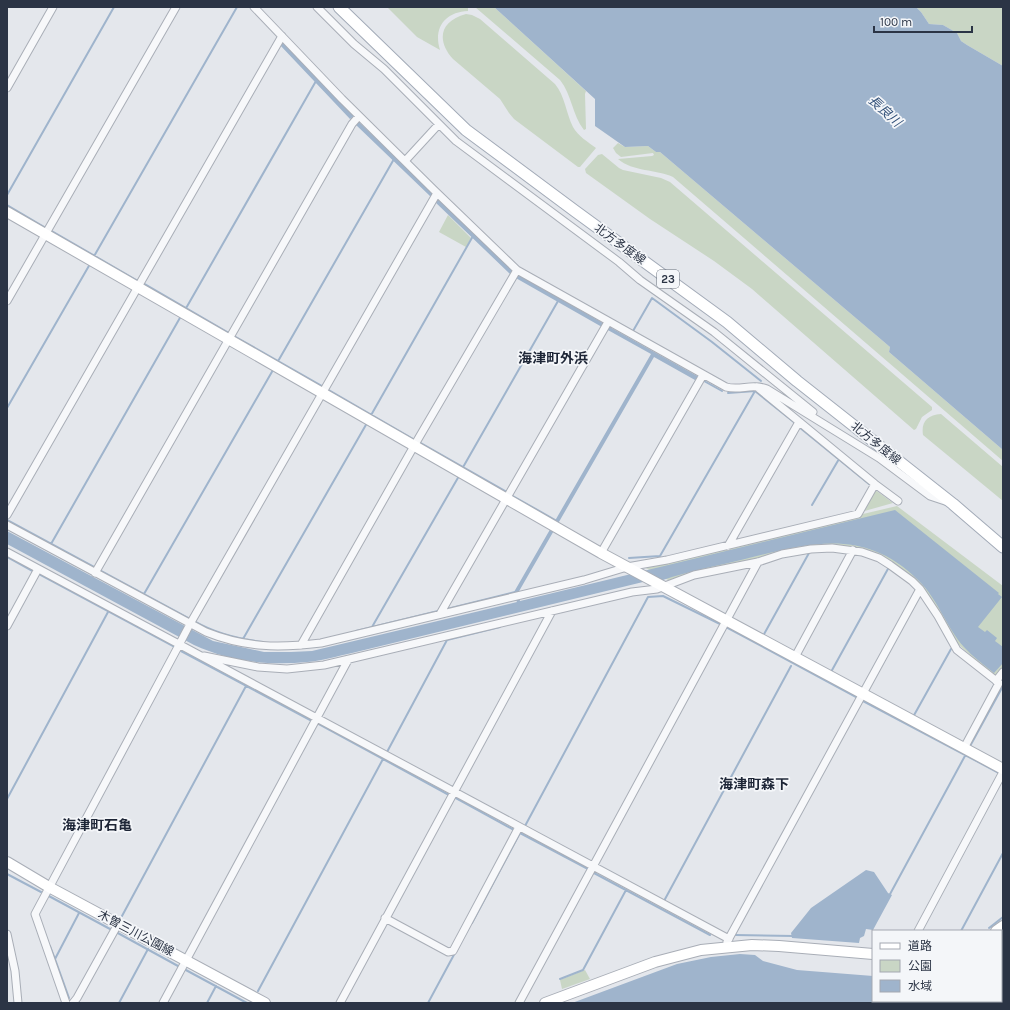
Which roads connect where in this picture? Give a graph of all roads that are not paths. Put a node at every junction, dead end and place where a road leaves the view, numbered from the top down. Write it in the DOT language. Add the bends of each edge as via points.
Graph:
graph roads {
  1 [pos="53,7"];
  2 [pos="176,7"];
  3 [pos="254,7"];
  4 [pos="317,7"];
  5 [pos="339,7"];
  6 [pos="282,36"];
  7 [pos="7,88"];
  8 [pos="359,116"];
  9 [pos="439,124"];
  10 [pos="405,161"];
  11 [pos="437,193"];
  12 [pos="7,212"];
  13 [pos="46,234"];
  14 [pos="517,270"];
  15 [pos="138,287"];
  16 [pos="7,301"];
  17 [pos="608,322"];
  18 [pos="229,339"];
  19 [pos="703,375"];
  20 [pos="755,386"];
  21 [pos="322,393"];
  22 [pos="799,422"];
  23 [pos="830,426"];
  24 [pos="414,446"];
  25 [pos="875,484"];
  26 [pos="506,498"];
  27 [pos="898,501"];
  28 [pos="953,504"];
  29 [pos="7,515"];
  30 [pos="7,525"];
  31 [pos="728,546"];
  32 [pos="1003,547"];
  33 [pos="852,550"];
  34 [pos="7,552"];
  35 [pos="601,553"];
  36 [pos="758,562"];
  37 [pos="38,568"];
  38 [pos="629,568"];
  39 [pos="96,573"];
  40 [pos="663,586"];
  41 [pos="920,589"];
  42 [pos="552,611"];
  43 [pos="440,614"];
  44 [pos="726,621"];
  45 [pos="189,624"];
  46 [pos="7,626"];
  47 [pos="180,643"];
  48 [pos="301,646"];
  49 [pos="204,656"];
  50 [pos="795,657"];
  51 [pos="348,660"];
  52 [pos="1003,672"];
  53 [pos="996,680"];
  54 [pos="862,694"];
  55 [pos="317,718"];
  56 [pos="966,749"];
  57 [pos="1003,769"];
  58 [pos="1003,772"];
  59 [pos="454,792"];
  60 [pos="519,827"];
  61 [pos="7,862"];
  62 [pos="593,866"];
  63 [pos="49,887"];
  64 [pos="386,918"];
  65 [pos="118,924"];
  66 [pos="919,930"];
  67 [pos="7,934"];
  68 [pos="726,943"];
  69 [pos="872,954"];
  70 [pos="186,960"];
  71 [pos="253,1000"];
  72 [pos="18,1003"];
  73 [pos="66,1003"];
  74 [pos="73,1003"];
  75 [pos="163,1003"];
  76 [pos="265,1003"];
  77 [pos="340,1003"];
  78 [pos="519,1003"];
  79 [pos="545,1003"];
  1 -- 7 [label="street"];
  2 -- 13 [label="street"];
  3 -- 6 [label="street"];
  4 -- 9 [label="street"];
  5 -- 28 [label="main road, 北方多度線 / 23" via="466,130 727,322 797,381"];
  6 -- 8 [label="street"];
  6 -- 15 [label="street"];
  8 -- 10 [label="street"];
  8 -- 18 [label="street" via="352,124"];
  9 -- 10 [label="street"];
  9 -- 23 [label="street" via="456,141 725,341"];
  10 -- 11 [label="street"];
  11 -- 14 [label="street"];
  11 -- 21 [label="street"];
  12 -- 13 [label="street"];
  13 -- 15 [label="street"];
  13 -- 16 [label="street"];
  14 -- 17 [label="street"];
  14 -- 24 [label="street"];
  15 -- 18 [label="street"];
  15 -- 29 [label="street"];
  17 -- 19 [label="street"];
  17 -- 26 [label="street"];
  18 -- 21 [label="street"];
  18 -- 39 [label="street"];
  19 -- 20 [label="street" via="732,389"];
  19 -- 35 [label="street"];
  20 -- 22 [label="street"];
  20 -- 23 [label="street" via="767,389"];
  21 -- 24 [label="street"];
  21 -- 45 [label="street"];
  22 -- 25 [label="street"];
  22 -- 31 [label="street"];
  23 -- 28 [label="street" via="930,496"];
  24 -- 26 [label="street"];
  24 -- 48 [label="street"];
  25 -- 27 [label="street"];
  25 -- 31 [label="street" via="858,514"];
  26 -- 35 [label="street"];
  26 -- 43 [label="street"];
  28 -- 32 [label="main road, 北方多度線 / 23"];
  30 -- 39 [label="street"];
  31 -- 38 [label="street"];
  33 -- 36 [label="street" via="811,549 782,554"];
  33 -- 41 [label="street" via="879,558 905,574"];
  33 -- 50 [label="street"];
  34 -- 37 [label="street"];
  35 -- 38 [label="street"];
  36 -- 40 [label="street" via="678,580"];
  36 -- 44 [label="street"];
  37 -- 46 [label="street"];
  37 -- 47 [label="street"];
  38 -- 40 [label="street"];
  38 -- 43 [label="street"];
  39 -- 45 [label="street"];
  40 -- 42 [label="street"];
  40 -- 44 [label="street"];
  41 -- 53 [label="street" via="957,650"];
  41 -- 54 [label="street"];
  42 -- 51 [label="street"];
  42 -- 59 [label="street"];
  43 -- 48 [label="street"];
  44 -- 50 [label="street"];
  44 -- 62 [label="street"];
  45 -- 47 [label="street"];
  45 -- 48 [label="street" via="238,642"];
  47 -- 49 [label="street"];
  47 -- 63 [label="street"];
  49 -- 51 [label="street" via="247,666 287,669"];
  49 -- 55 [label="street"];
  50 -- 54 [label="street"];
  51 -- 55 [label="street"];
  52 -- 53 [label="street"];
  53 -- 56 [label="street" via="999,683"];
  54 -- 56 [label="street"];
  54 -- 68 [label="street"];
  55 -- 59 [label="street"];
  55 -- 70 [label="street"];
  56 -- 57 [label="street"];
  58 -- 66 [label="street"];
  59 -- 60 [label="street"];
  59 -- 64 [label="street"];
  60 -- 62 [label="street"];
  60 -- 64 [label="street" via="453,950 448,952"];
  61 -- 63 [label="street, 木曽三川公園線"];
  62 -- 68 [label="street"];
  62 -- 78 [label="street"];
  63 -- 65 [label="street, 木曽三川公園線"];
  63 -- 73 [label="street" via="35,914"];
  64 -- 77 [label="street"];
  65 -- 70 [label="street, 木曽三川公園線"];
  65 -- 74 [label="street"];
  67 -- 72 [label="street" via="15,971"];
  68 -- 69 [label="street"];
  68 -- 79 [label="street" via="655,962"];
  70 -- 71 [label="street, 木曽三川公園線"];
  70 -- 75 [label="street"];
  71 -- 76 [label="street, 木曽三川公園線"];
}
